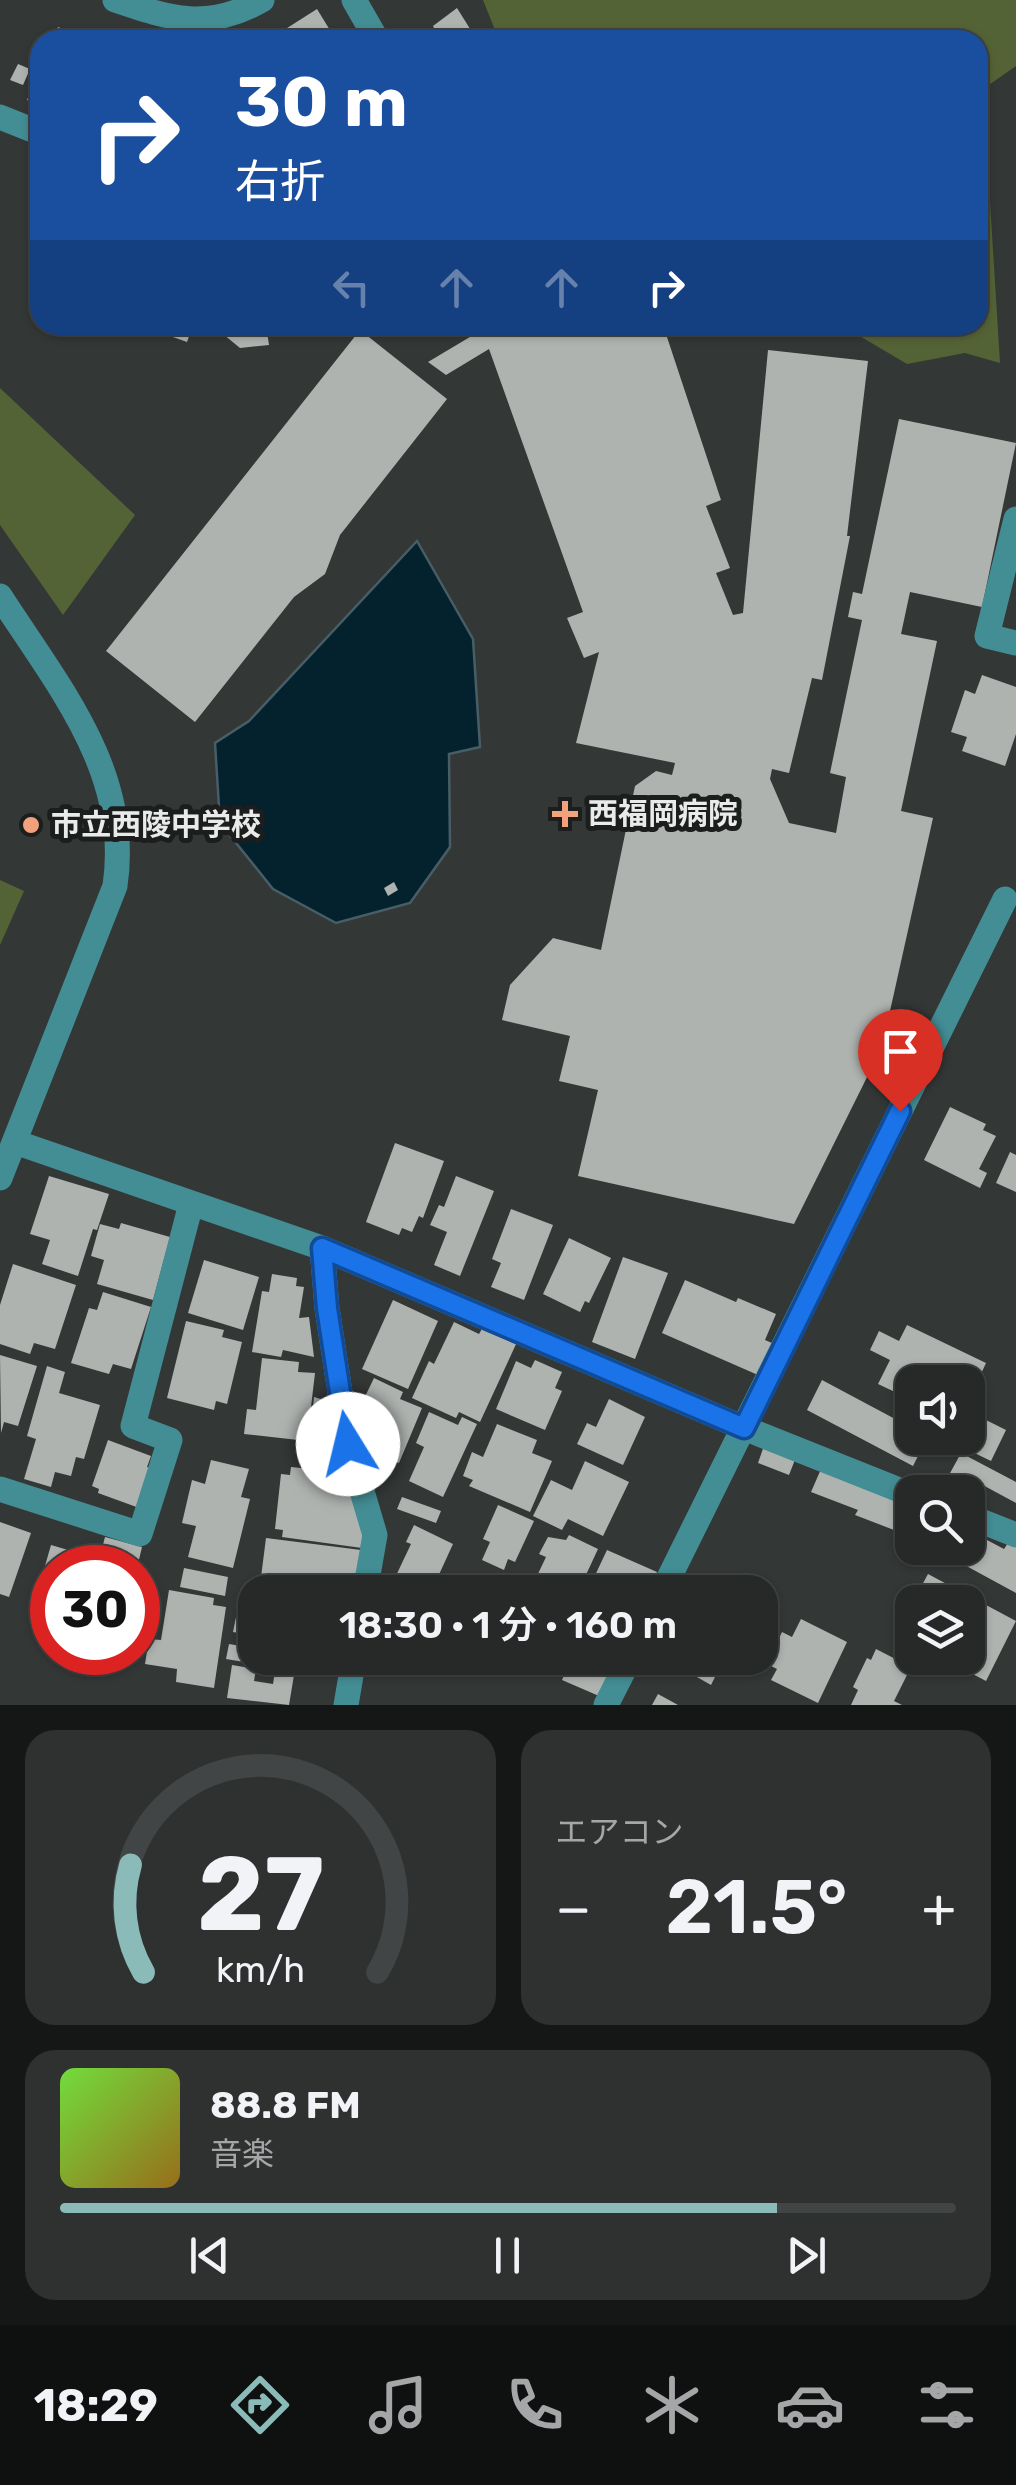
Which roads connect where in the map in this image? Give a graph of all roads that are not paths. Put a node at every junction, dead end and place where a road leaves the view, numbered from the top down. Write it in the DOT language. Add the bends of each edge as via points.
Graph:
graph roads {
  1 [pos="115,0"];
  2 [pos="262,0"];
  3 [pos="354,0"];
  4 [pos="371,30"];
  5 [pos="0,117"];
  6 [pos="30,129"];
  7 [pos="1016,519"];
  8 [pos="0,596"];
  9 [pos="1016,643"];
  10 [pos="1005,899"];
  11 [pos="16,1142"];
  12 [pos="0,1178"];
  13 [pos="191,1204"];
  14 [pos="322,1248"];
  15 [pos="744,1428"];
  16 [pos="895,1488"];
  17 [pos="0,1489"];
  18 [pos="985,1523"];
  19 [pos="1016,1536"];
  20 [pos="368,1575"];
  21 [pos="670,1575"];
  22 [pos="351,1675"];
  23 [pos="621,1675"];
  24 [pos="346,1705"];
  25 [pos="606,1705"];
  1 -- 2 [label="street" via="178,19 212,20"];
  3 -- 4 [label="street"];
  5 -- 6 [label="street"];
  7 -- 9 [label="street" via="987,636"];
  8 -- 11 [label="street" via="86,728 101,760 120,850 115,886"];
  10 -- 15 [label="street"];
  11 -- 12 [label="street"];
  11 -- 13 [label="street"];
  13 -- 14 [label="street"];
  13 -- 17 [label="street" via="133,1426 170,1440 140,1534"];
  14 -- 15 [label="street"];
  14 -- 20 [label="street" via="348,1444 375,1535"];
  15 -- 16 [label="street"];
  15 -- 21 [label="street"];
  18 -- 19 [label="street"];
  22 -- 24 [label="street"];
  23 -- 25 [label="street"];
}
